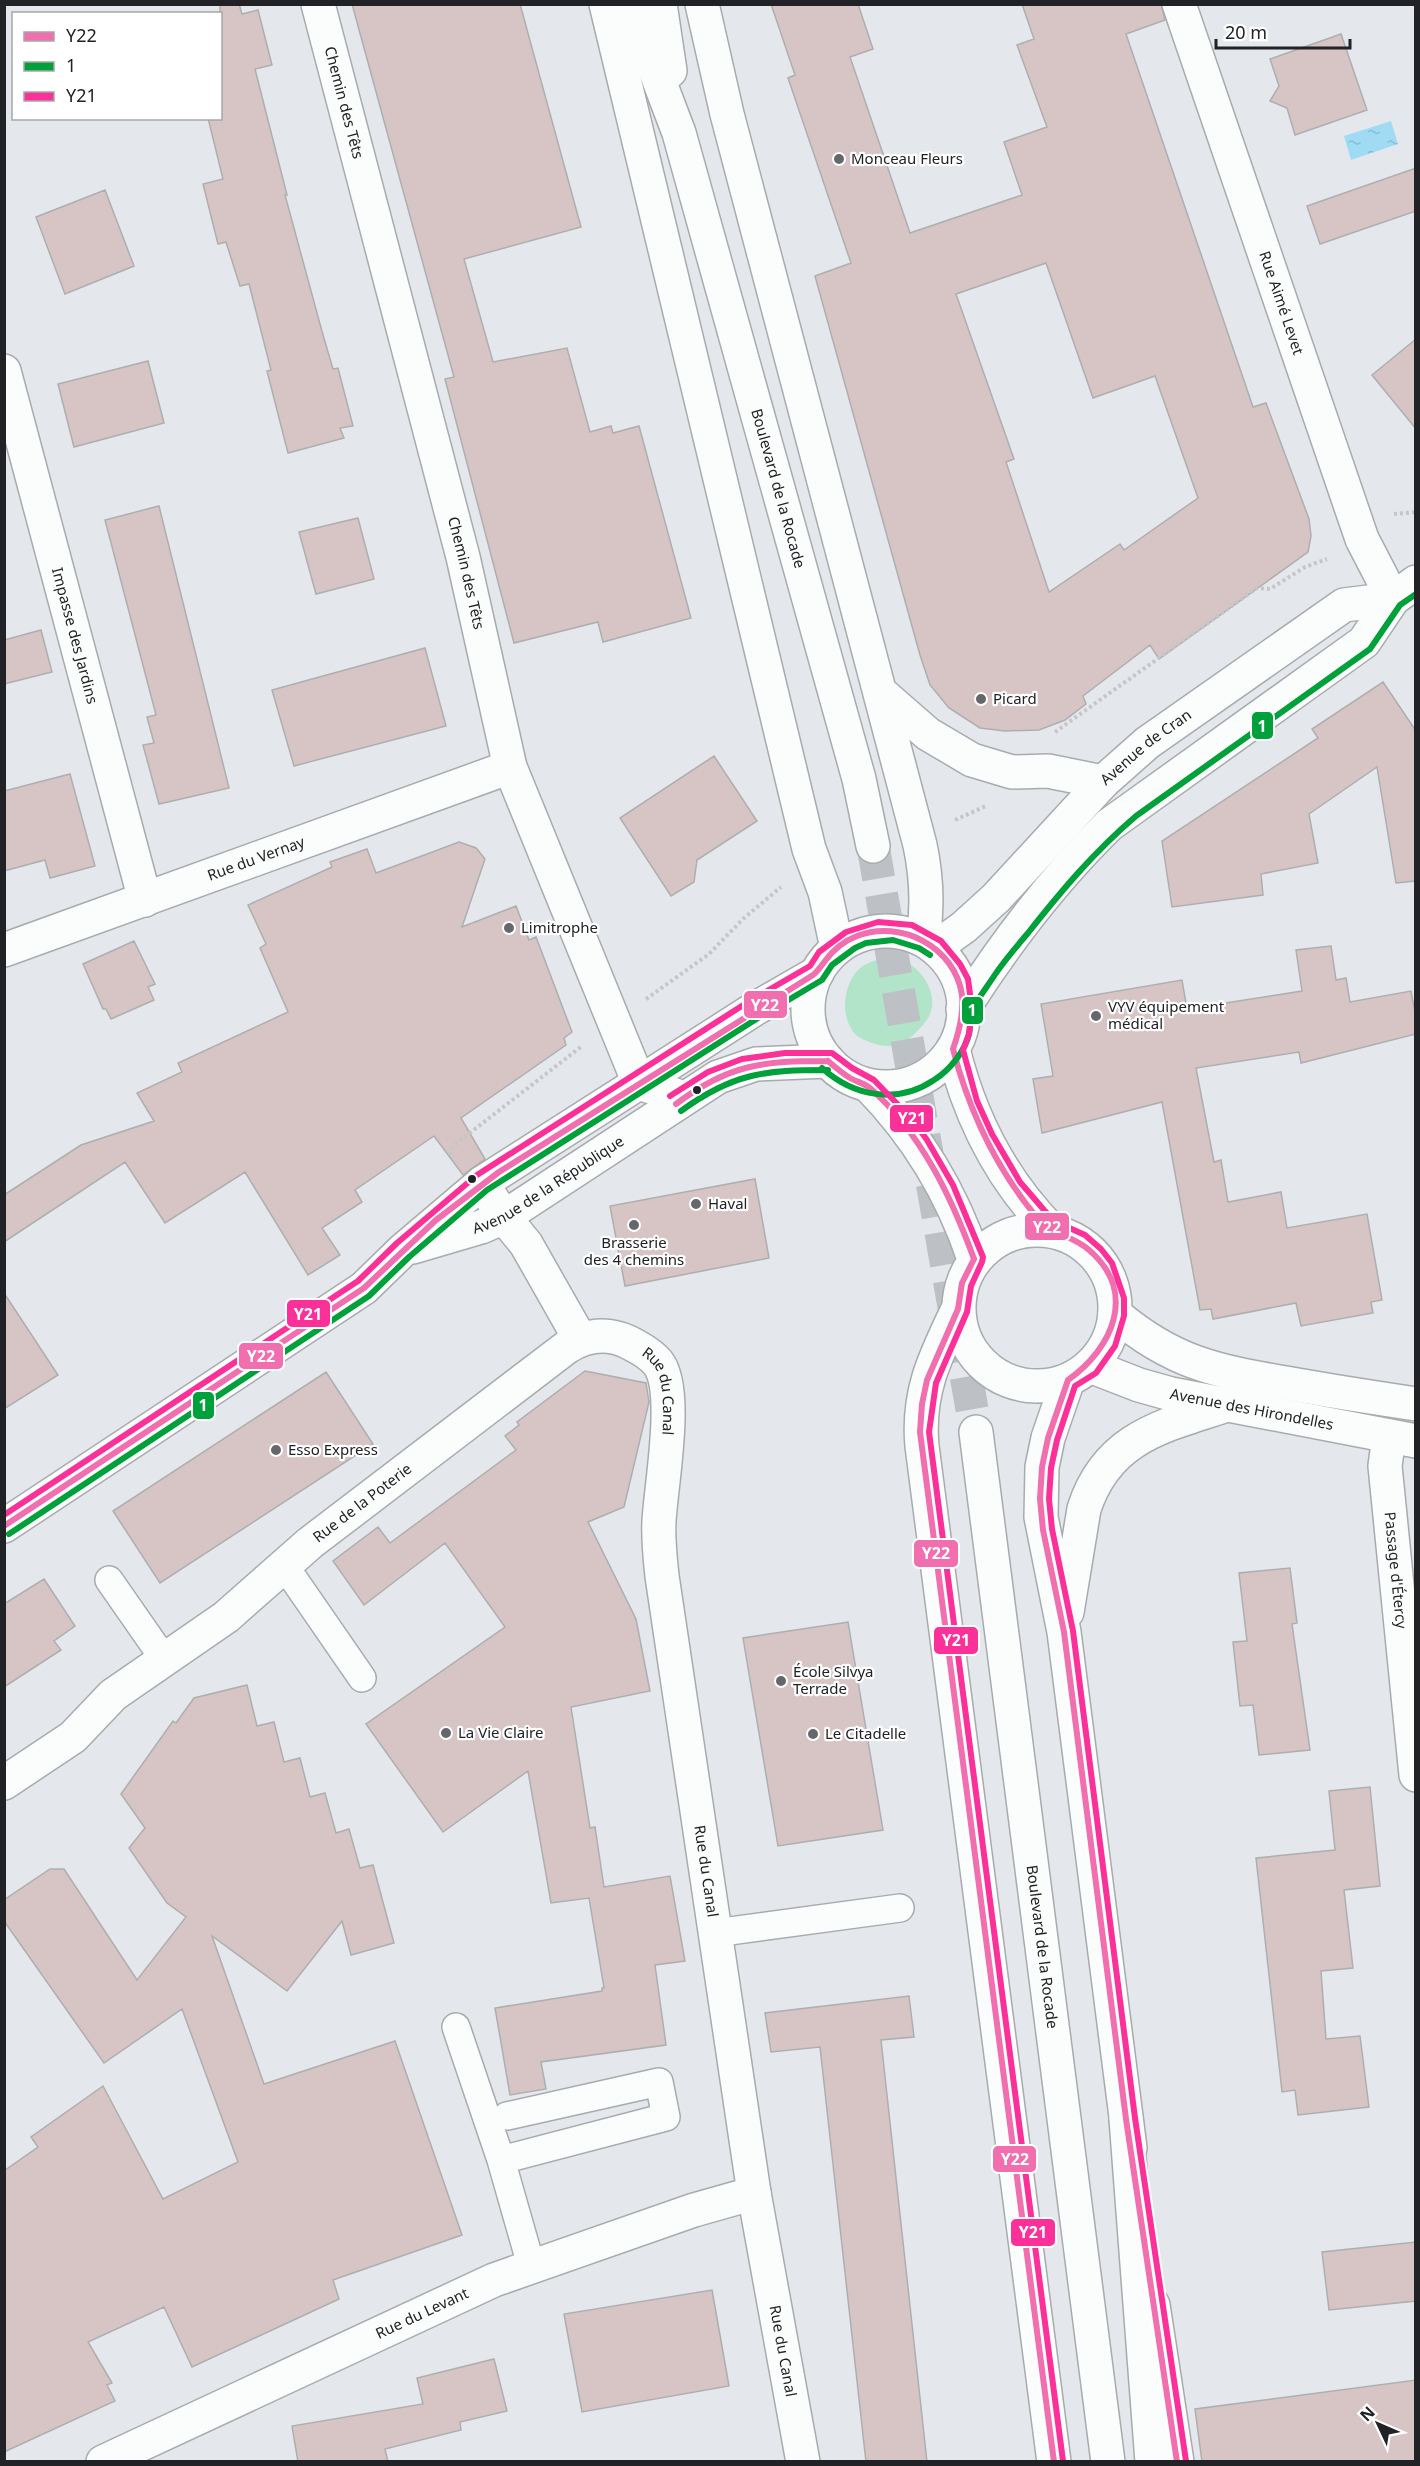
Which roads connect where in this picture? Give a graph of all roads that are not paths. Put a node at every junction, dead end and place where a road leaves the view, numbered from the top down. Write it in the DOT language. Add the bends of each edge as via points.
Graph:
graph roads {
  1 [pos="318,4"];
  2 [pos="606,4"];
  3 [pos="630,4"];
  4 [pos="660,4"];
  5 [pos="702,4"];
  6 [pos="1179,4"];
  7 [pos="678,133"];
  8 [pos="4,371"];
  9 [pos="1404,591"];
  10 [pos="881,693"];
  11 [pos="510,767"];
  12 [pos="1102,782"];
  13 [pos="873,846"];
  14 [pos="145,900"];
  15 [pos="929,944"];
  16 [pos="837,948"];
  17 [pos="4,950"];
  18 [pos="817,973"];
  19 [pos="963,1009"];
  20 [pos="953,1049"];
  21 [pos="828,1061"];
  22 [pos="639,1083"];
  23 [pos="868,1085"];
  24 [pos="684,1098"];
  25 [pos="482,1184"];
  26 [pos="504,1217"];
  27 [pos="1051,1230"];
  28 [pos="403,1250"];
  29 [pos="974,1260"];
  30 [pos="958,1309"];
  31 [pos="1115,1314"];
  32 [pos="580,1339"];
  33 [pos="1079,1373"];
  34 [pos="1416,1404"];
  35 [pos="1227,1405"];
  36 [pos="976,1432"];
  37 [pos="1402,1439"];
  38 [pos="4,1526"];
  39 [pos="284,1566"];
  40 [pos="109,1580"];
  41 [pos="1064,1632"];
  42 [pos="164,1659"];
  43 [pos="362,1678"];
  44 [pos="1416,1775"];
  45 [pos="4,1784"];
  46 [pos="900,1908"];
  47 [pos="715,1933"];
  48 [pos="456,2027"];
  49 [pos="507,2116"];
  50 [pos="1126,2119"];
  51 [pos="501,2160"];
  52 [pos="754,2193"];
  53 [pos="531,2265"];
  54 [pos="103,2462"];
  55 [pos="802,2462"];
  56 [pos="1054,2462"];
  57 [pos="1108,2462"];
  58 [pos="1152,2462"];
  59 [pos="1177,2462"];
  1 -- 11 [label="main road, Chemin des Têts" via="464,557"];
  2 -- 16 [label="main road" via="809,849 825,892"];
  3 -- 7 [label="main road, Boulevard de la Rocade"];
  4 -- 7 [label="main road, Boulevard de la Rocade"];
  5 -- 10 [label="main road" via="727,114"];
  6 -- 9 [label="main road, Rue Aimé Levet" via="1362,539"];
  7 -- 13 [label="main road, Boulevard de la Rocade" via="854,761"];
  8 -- 14 [label="main road, Impasse des Jardins"];
  9 -- 12 [label="main road, Avenue de Cran" via="1344,605 1147,743"];
  9 -- 19 [label="main road" via="1364,642 1109,825 1015,934"];
  10 -- 12 [label="main road" via="928,734 972,760 1012,772 1048,771"];
  10 -- 15 [label="main road" via="925,868"];
  11 -- 14 [label="main road, Rue du Vernay"];
  11 -- 22 [label="main road, Chemin des Têts"];
  12 -- 15 [label="main road, Avenue de Cran" via="996,898 964,927"];
  14 -- 17 [label="main road, Rue du Vernay"];
  15 -- 16 [label="main road" via="902,933 879,931"];
  15 -- 19 [label="main road" via="945,958 959,981"];
  16 -- 18 [label="main road"];
  18 -- 21 [label="main road" via="808,1003 808,1019 818,1048"];
  18 -- 22 [label="main road"];
  19 -- 20 [label="main road"];
  20 -- 23 [label="main road" via="931,1072 917,1080 893,1086"];
  20 -- 27 [label="main road" via="984,1138 1013,1187"];
  21 -- 23 [label="main road" via="840,1072"];
  21 -- 24 [label="main road" via="756,1064 718,1077"];
  22 -- 24 [label="main road"];
  22 -- 25 [label="main road, Avenue de la République"];
  23 -- 29 [label="main road" via="932,1166"];
  24 -- 26 [label="main road, Avenue de la République"];
  25 -- 26 [label="main road"];
  25 -- 28 [label="main road, Avenue de la République"];
  26 -- 28 [label="main road, Avenue de la République"];
  26 -- 32 [label="main road" via="526,1244"];
  27 -- 29 [label="main road" via="1011,1235"];
  27 -- 31 [label="main road" via="1081,1243 1104,1267 1112,1283"];
  28 -- 38 [label="main road, Avenue de la République" via="364,1288"];
  29 -- 30 [label="main road" via="962,1283"];
  30 -- 33 [label="main road" via="959,1324 969,1349 989,1371 1014,1383 1042,1387"];
  30 -- 56 [label="main road" via="927,1380 921,1417 922,1446"];
  31 -- 33 [label="main road" via="1107,1342"];
  31 -- 34 [label="main road, Avenue des Hirondelles" via="1161,1347 1213,1370"];
  32 -- 39 [label="main road, Rue de la Poterie"];
  32 -- 47 [label="main road, Rue du Canal" via="610,1337 635,1346 659,1363 669,1394 660,1550"];
  33 -- 35 [label="main road, Avenue des Hirondelles"];
  33 -- 41 [label="main road" via="1048,1438 1040,1483 1043,1530"];
  35 -- 37 [label="main road, Avenue des Hirondelles"];
  35 -- 41 [label="main road" via="1142,1435 1126,1445 1097,1478 1081,1523"];
  36 -- 57 [label="main road, Boulevard de la Rocade"];
  37 -- 44 [label="main road, Passage d'Étercy" via="1385,1466"];
  39 -- 42 [label="main road, Rue de la Poterie" via="226,1617"];
  39 -- 43 [label="lane"];
  40 -- 42 [label="lane"];
  41 -- 50 [label="main road"];
  42 -- 45 [label="main road, Rue de la Poterie" via="113,1695 81,1731"];
  46 -- 47 [label="lane"];
  47 -- 52 [label="main road, Rue du Canal"];
  48 -- 51 [label="lane"];
  49 -- 51 [label="lane" via="659,2082 666,2117"];
  50 -- 58 [label="main road"];
  50 -- 59 [label="main road"];
  51 -- 53 [label="lane"];
  52 -- 53 [label="main road, Rue du Levant"];
  52 -- 55 [label="main road, Rue du Canal"];
  53 -- 54 [label="main road, Rue du Levant"];
}
